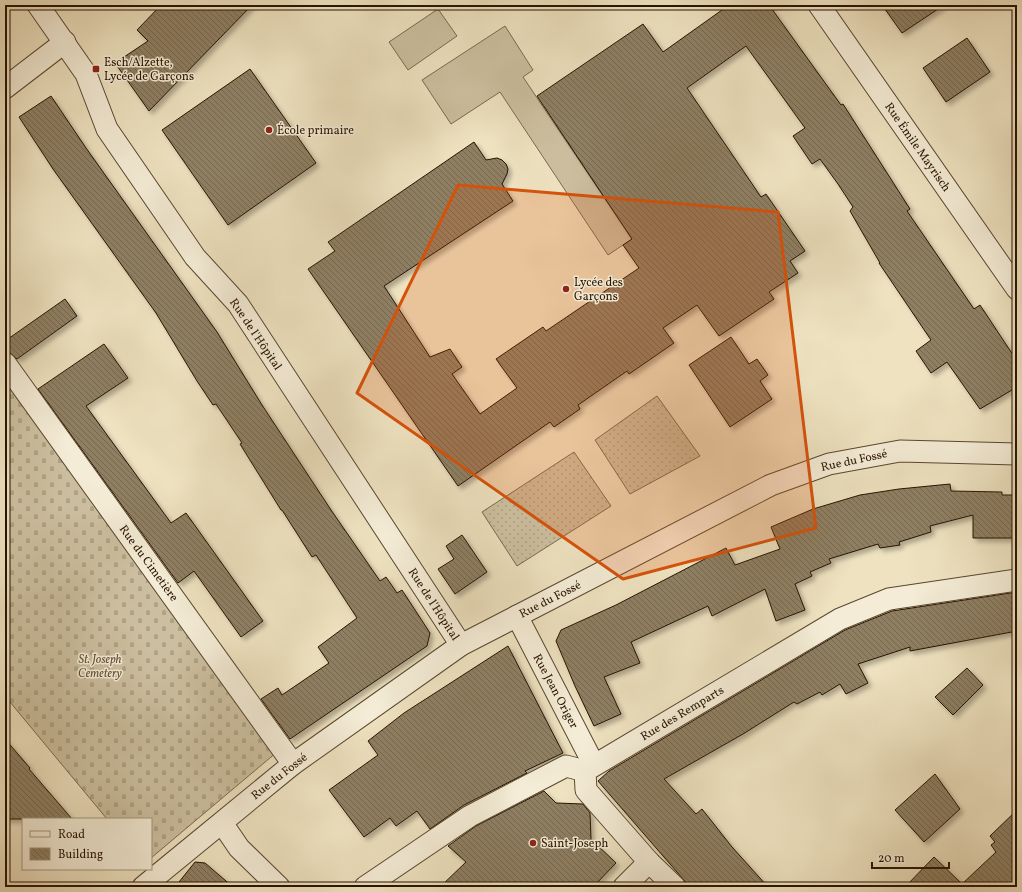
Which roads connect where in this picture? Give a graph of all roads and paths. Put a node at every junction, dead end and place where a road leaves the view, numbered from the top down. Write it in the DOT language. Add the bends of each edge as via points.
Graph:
graph roads {
  1 [pos="38,5"];
  2 [pos="819,5"];
  3 [pos="65,42"];
  4 [pos="5,88"];
  5 [pos="1017,289"];
  6 [pos="5,363"];
  7 [pos="1017,454"];
  8 [pos="1017,580"];
  9 [pos="517,616"];
  10 [pos="461,645"];
  11 [pos="293,764"];
  12 [pos="590,768"];
  13 [pos="222,823"];
  14 [pos="649,862"];
  15 [pos="143,887"];
  16 [pos="279,887"];
  17 [pos="365,887"];
  18 [pos="624,887"];
  19 [pos="675,887"];
  1 -- 3 [label="street, Rue de l'Hôpital"];
  2 -- 5 [label="street, Rue Émile Mayrisch"];
  3 -- 4 [label="street"];
  3 -- 10 [label="street, Rue de l'Hôpital" via="86,74 107,129 195,257 238,304"];
  6 -- 11 [label="street, Rue du Cimetière"];
  7 -- 9 [label="street, Rue du Fossé" via="900,450 829,464 771,485"];
  8 -- 12 [label="street, Rue des Remparts" via="889,599 840,619"];
  9 -- 10 [label="street, Rue du Fossé"];
  9 -- 12 [label="street, Rue Jean Origer"];
  10 -- 11 [label="street, Rue du Fossé"];
  11 -- 13 [label="street, Rue du Fossé"];
  12 -- 14 [label="street, Rue Jean Origer" via="586,790"];
  12 -- 17 [label="street" via="566,766 477,812"];
  13 -- 15 [label="street, Rue du Fossé"];
  13 -- 16 [label="street" via="239,848"];
  14 -- 18 [label="street"];
  14 -- 19 [label="street, Rue Jean Origer"];
}
